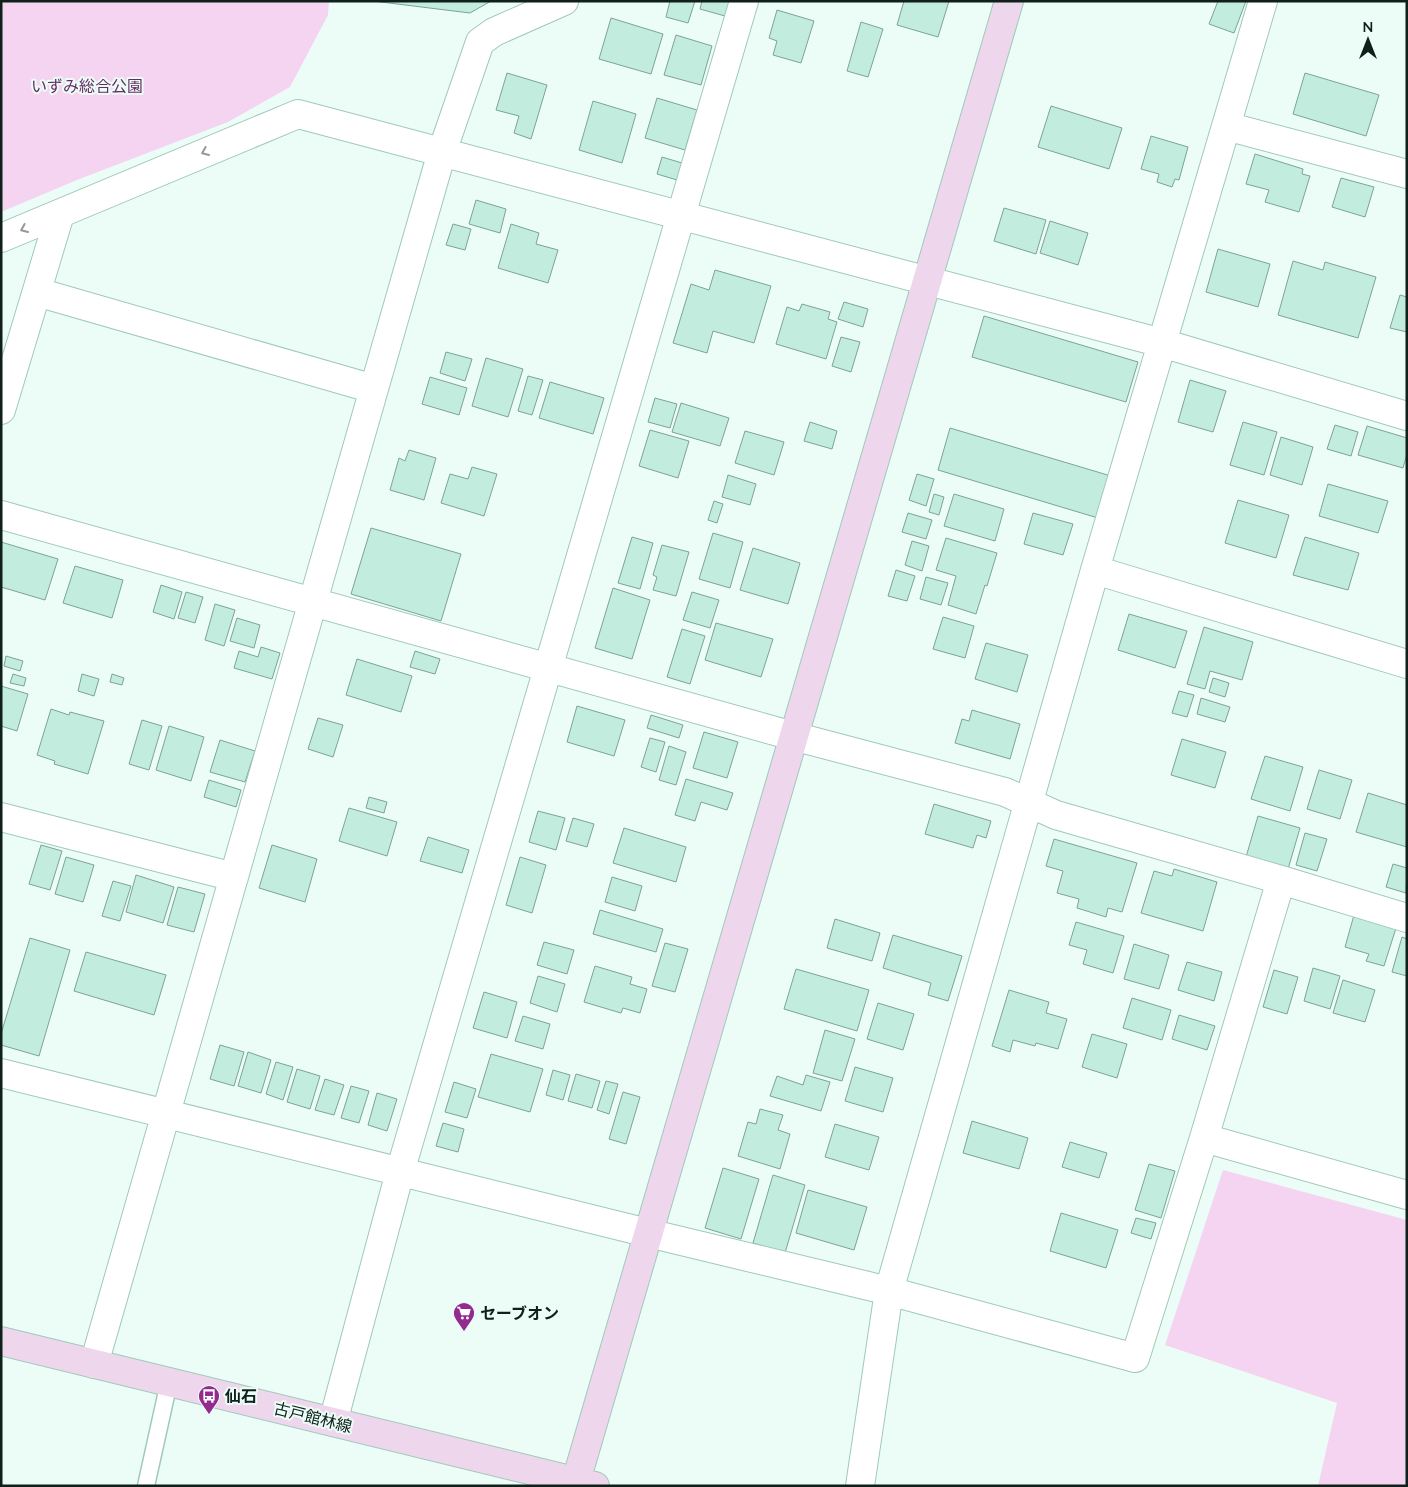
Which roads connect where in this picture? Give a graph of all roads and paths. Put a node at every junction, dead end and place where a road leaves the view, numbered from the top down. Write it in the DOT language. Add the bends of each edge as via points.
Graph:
graph roads {
  1 [pos="564,1"];
  2 [pos="744,1"];
  3 [pos="1009,1"];
  4 [pos="1263,1"];
  5 [pos="1226,126"];
  6 [pos="442,152"];
  7 [pos="1407,174"];
  8 [pos="60,214"];
  9 [pos="682,216"];
  10 [pos="1,238"];
  11 [pos="927,281"];
  12 [pos="36,292"];
  13 [pos="1162,343"];
  14 [pos="374,389"];
  15 [pos="1,410"];
  16 [pos="1407,416"];
  17 [pos="1,515"];
  18 [pos="1095,570"];
  19 [pos="313,602"];
  20 [pos="1407,664"];
  21 [pos="548,667"];
  22 [pos="793,736"];
  23 [pos="1028,803"];
  24 [pos="1,816"];
  25 [pos="234,877"];
  26 [pos="1281,880"];
  27 [pos="1407,918"];
  28 [pos="1,1072"];
  29 [pos="166,1114"];
  30 [pos="1204,1138"];
  31 [pos="400,1172"];
  32 [pos="1407,1195"];
  33 [pos="648,1233"];
  34 [pos="889,1291"];
  35 [pos="1,1341"];
  36 [pos="94,1364"];
  37 [pos="170,1382"];
  38 [pos="332,1422"];
  39 [pos="582,1484"];
  40 [pos="146,1486"];
  41 [pos="860,1486"];
  1 -- 6 [label="street" via="494,32 480,42"];
  2 -- 9 [label="street"];
  3 -- 11 [label="street"];
  4 -- 5 [label="street"];
  5 -- 7 [label="street"];
  5 -- 13 [label="street"];
  6 -- 8 [label="street, one-way" via="298,114"];
  6 -- 9 [label="street"];
  6 -- 14 [label="street"];
  8 -- 10 [label="street, one-way"];
  8 -- 12 [label="street"];
  9 -- 11 [label="street"];
  9 -- 21 [label="street"];
  11 -- 13 [label="street"];
  11 -- 22 [label="street"];
  12 -- 14 [label="street"];
  12 -- 15 [label="street"];
  13 -- 16 [label="street"];
  13 -- 18 [label="street"];
  14 -- 19 [label="street"];
  17 -- 19 [label="street"];
  18 -- 20 [label="street"];
  18 -- 23 [label="street"];
  19 -- 21 [label="street"];
  19 -- 25 [label="street"];
  21 -- 22 [label="street"];
  21 -- 31 [label="street"];
  22 -- 23 [label="street" via="1005,792"];
  22 -- 33 [label="street"];
  23 -- 26 [label="street" via="1056,815"];
  23 -- 34 [label="street"];
  24 -- 25 [label="street"];
  25 -- 29 [label="street"];
  26 -- 27 [label="street"];
  26 -- 30 [label="street"];
  28 -- 29 [label="street"];
  29 -- 31 [label="street"];
  29 -- 36 [label="street"];
  30 -- 32 [label="street"];
  30 -- 34 [label="street" via="1135,1358"];
  31 -- 33 [label="street"];
  31 -- 38 [label="street"];
  33 -- 34 [label="street"];
  33 -- 39 [label="street"];
  34 -- 41 [label="street"];
  35 -- 36 [label="street, 古戸館林線"];
  36 -- 37 [label="street, 古戸館林線"];
  37 -- 38 [label="street, 古戸館林線"];
  37 -- 40 [label="lane"];
  38 -- 39 [label="street, 古戸館林線"];
}
